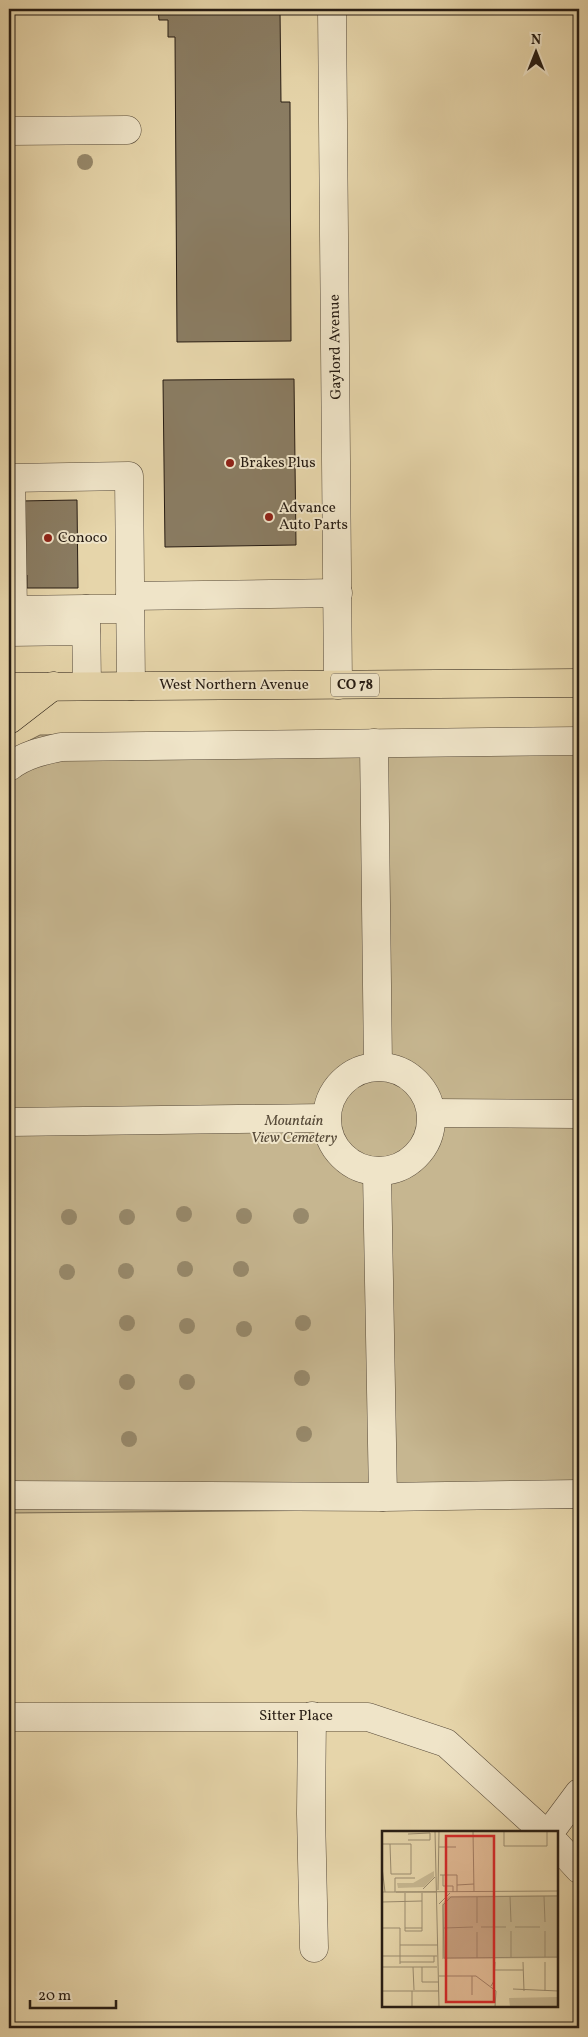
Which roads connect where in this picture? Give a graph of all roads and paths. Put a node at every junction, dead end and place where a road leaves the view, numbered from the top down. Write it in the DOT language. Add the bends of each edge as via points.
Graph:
graph roads {
  1 [pos="332,9"];
  2 [pos="127,130"];
  3 [pos="9,131"];
  4 [pos="10,478"];
  5 [pos="10,526"];
  6 [pos="338,593"];
  7 [pos="130,602"];
  8 [pos="10,617"];
  9 [pos="86,620"];
  10 [pos="579,683"];
  11 [pos="338,685"];
  12 [pos="9,686"];
  13 [pos="53,686"];
  14 [pos="87,686"];
  15 [pos="130,686"];
  16 [pos="9,720"];
  17 [pos="579,741"];
  18 [pos="374,743"];
  19 [pos="9,767"];
  20 [pos="378,1066"];
  21 [pos="431,1113"];
  22 [pos="579,1114"];
  23 [pos="325,1118"];
  24 [pos="9,1122"];
  25 [pos="378,1173"];
  26 [pos="579,1494"];
  27 [pos="9,1495"];
  28 [pos="383,1497"];
  29 [pos="312,1716"];
  30 [pos="9,1717"];
  31 [pos="579,1793"];
  32 [pos="543,1831"];
  33 [pos="551,1831"];
  34 [pos="558,1846"];
  35 [pos="579,1869"];
  36 [pos="314,1948"];
  1 -- 6 [label="street, Gaylord Avenue"];
  2 -- 3 [label="street"];
  4 -- 5 [label="street"];
  4 -- 7 [label="street" via="129,476"];
  5 -- 8 [label="street"];
  6 -- 7 [label="street"];
  6 -- 11 [label="street, Gaylord Avenue"];
  7 -- 9 [label="street"];
  7 -- 15 [label="street"];
  8 -- 9 [label="street"];
  9 -- 14 [label="street"];
  10 -- 11 [label="main road, West Northern Avenue / CO 78"];
  11 -- 15 [label="main road, West Northern Avenue / CO 78"];
  12 -- 13 [label="main road, West Northern Avenue / CO 78"];
  13 -- 14 [label="main road, West Northern Avenue / CO 78"];
  13 -- 16 [label="main road"];
  14 -- 15 [label="main road, West Northern Avenue / CO 78"];
  17 -- 18 [label="street"];
  18 -- 19 [label="street" via="61,747 37,752"];
  18 -- 20 [label="street"];
  20 -- 21 [label="street" via="402,1072 414,1080 425,1094"];
  20 -- 23 [label="street" via="357,1071 341,1082 331,1096"];
  21 -- 22 [label="street"];
  21 -- 25 [label="street" via="431,1128 425,1145 415,1158 390,1172"];
  23 -- 24 [label="street"];
  23 -- 25 [label="street" via="327,1131 337,1151 351,1164"];
  25 -- 28 [label="street"];
  26 -- 28 [label="street"];
  27 -- 28 [label="street"];
  29 -- 30 [label="street, Sitter Place"];
  29 -- 32 [label="street, Sitter Place" via="368,1717 446,1742"];
  29 -- 36 [label="street"];
  31 -- 33 [label="street"];
  34 -- 35 [label="street"];
}
